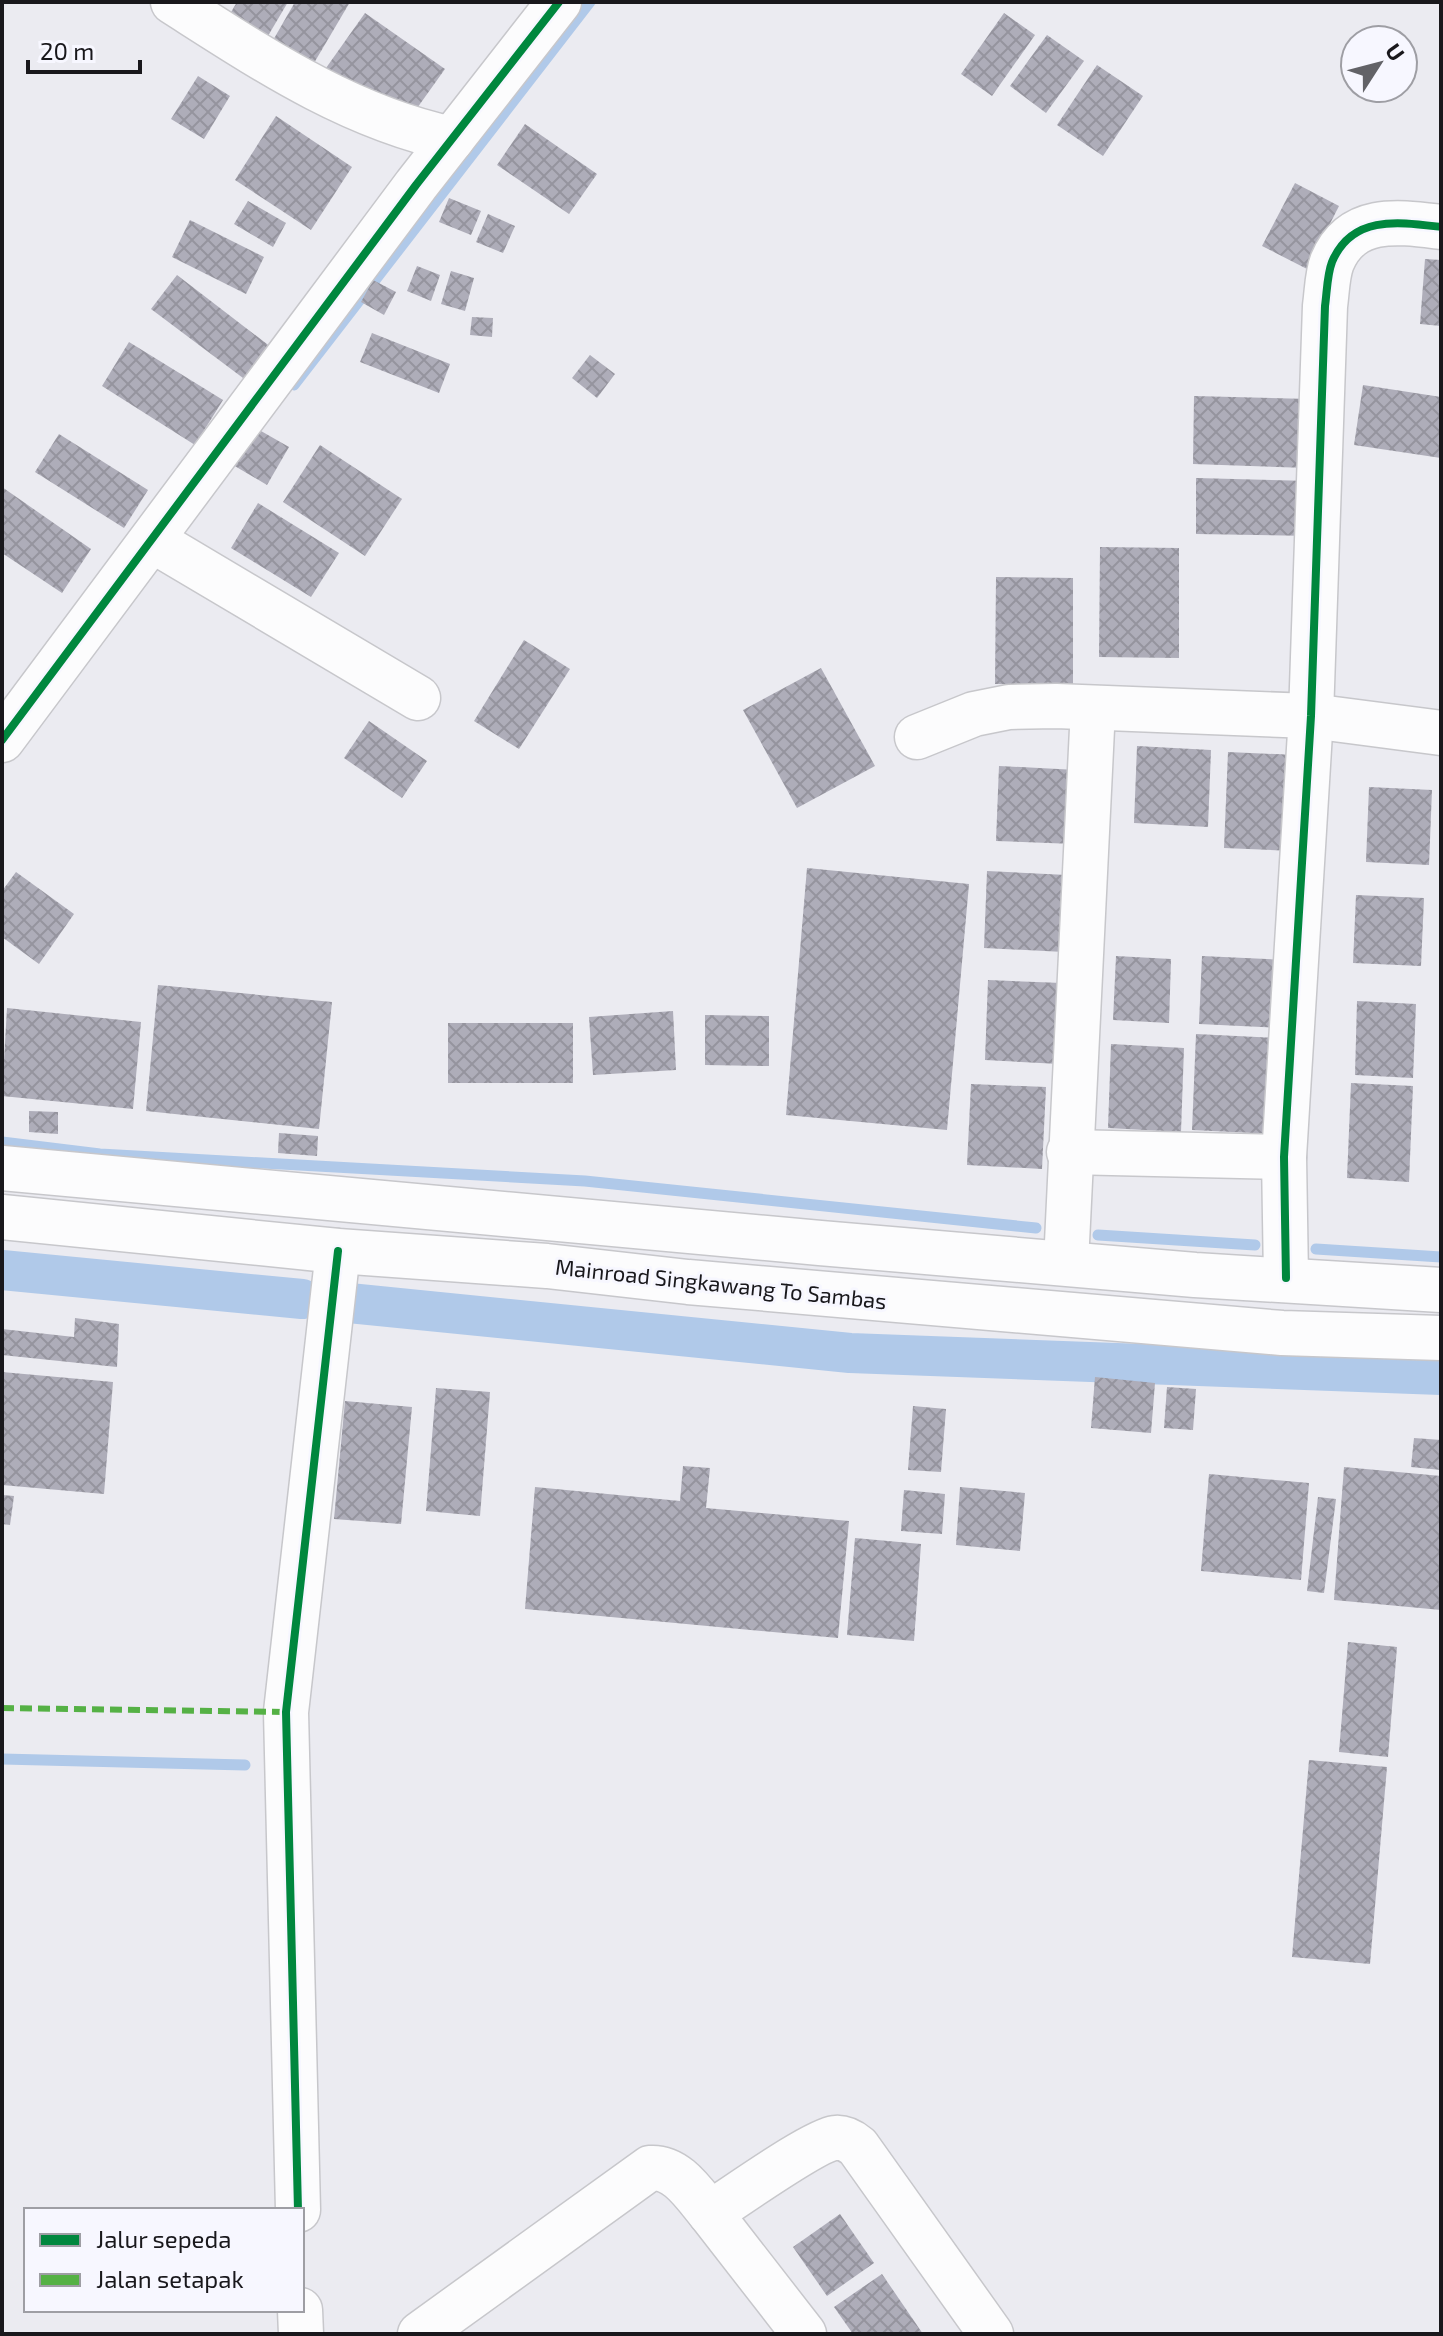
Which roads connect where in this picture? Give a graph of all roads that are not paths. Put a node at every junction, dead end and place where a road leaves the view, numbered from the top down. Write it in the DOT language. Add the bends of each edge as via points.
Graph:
graph roads {
  1 [pos="173,2"];
  2 [pos="559,2"];
  3 [pos="452,139"];
  4 [pos="1441,227"];
  5 [pos="152,540"];
  6 [pos="418,698"];
  7 [pos="1093,708"];
  8 [pos="1311,716"];
  9 [pos="1441,733"];
  10 [pos="917,737"];
  11 [pos="2,740"];
  12 [pos="1069,1152"];
  13 [pos="1284,1157"];
  14 [pos="2,1168"];
  15 [pos="2,1217"];
  16 [pos="555,1218"];
  17 [pos="338,1251"];
  18 [pos="1066,1263"];
  19 [pos="547,1266"];
  20 [pos="1286,1278"];
  21 [pos="1441,1290"];
  22 [pos="1441,1338"];
  23 [pos="298,2208"];
  24 [pos="710,2213"];
  25 [pos="300,2312"];
  26 [pos="301,2334"];
  27 [pos="420,2334"];
  28 [pos="804,2334"];
  29 [pos="991,2334"];
  1 -- 3 [label="main road" via="325,94 381,120"];
  2 -- 3 [label="main road"];
  3 -- 5 [label="main road"];
  4 -- 8 [label="main road" via="1390,220 1370,226 1344,243 1331,263 1325,306"];
  5 -- 6 [label="main road"];
  5 -- 11 [label="main road"];
  7 -- 8 [label="main road"];
  7 -- 10 [label="main road" via="1009,707 974,714"];
  7 -- 12 [label="main road"];
  8 -- 9 [label="main road"];
  8 -- 13 [label="main road"];
  12 -- 13 [label="main road"];
  12 -- 18 [label="main road"];
  13 -- 20 [label="main road"];
  14 -- 16 [label="main road"];
  15 -- 17 [label="main road, Mainroad Singkawang To Sambas"];
  16 -- 18 [label="main road"];
  16 -- 19 [label="main road"];
  17 -- 19 [label="main road, Mainroad Singkawang To Sambas"];
  17 -- 23 [label="main road" via="286,1712"];
  18 -- 20 [label="main road"];
  19 -- 22 [label="main road, Mainroad Singkawang To Sambas" via="1282,1333"];
  20 -- 21 [label="main road"];
  24 -- 27 [label="main road" via="681,2179 662,2167 650,2168"];
  24 -- 28 [label="main road"];
  24 -- 29 [label="main road" via="814,2147 836,2138 849,2140"];
  25 -- 26 [label="main road"];
}
